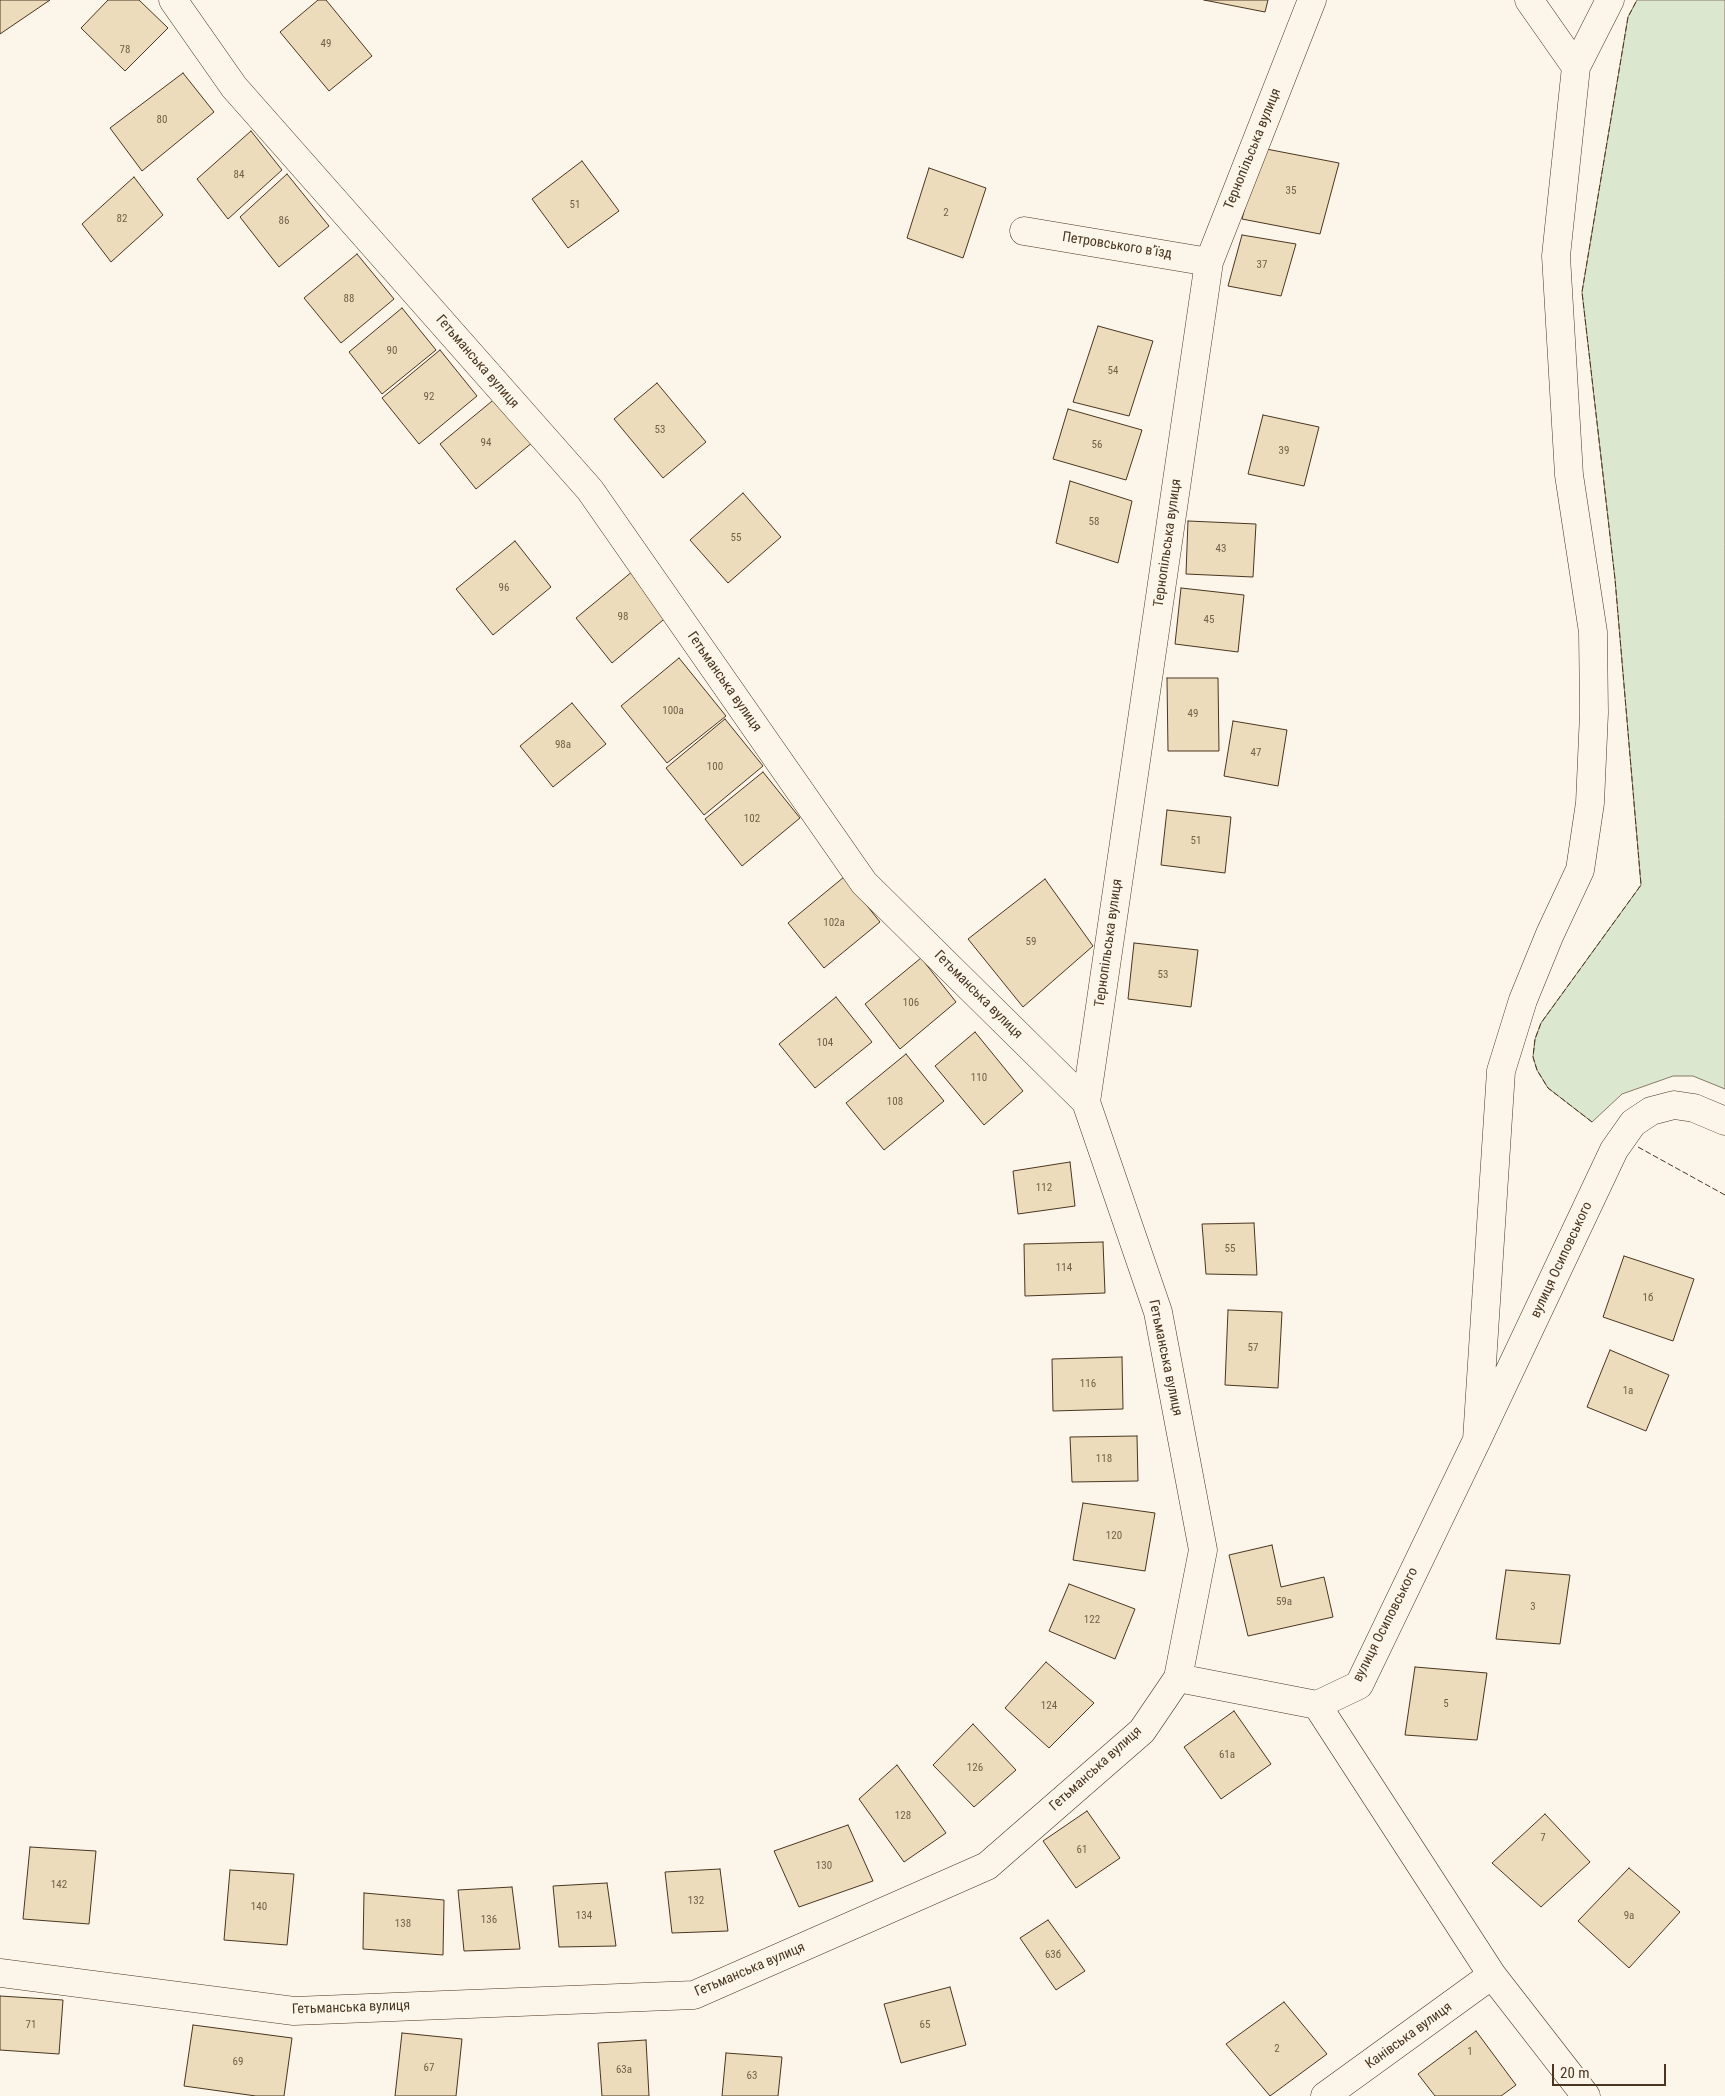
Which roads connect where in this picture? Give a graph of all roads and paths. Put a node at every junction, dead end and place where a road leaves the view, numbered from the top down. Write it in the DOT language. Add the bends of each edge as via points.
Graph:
graph roads {
  1 [pos="173,0"];
  2 [pos="1312,0"];
  3 [pos="1529,0"];
  4 [pos="1610,0"];
  5 [pos="1576,67"];
  6 [pos="1024,231"];
  7 [pos="1209,262"];
  8 [pos="1086,1102"];
  9 [pos="1725,1121"];
  10 [pos="1477,1440"];
  11 [pos="1178,1678"];
  12 [pos="1317,1704"];
  13 [pos="0,1973"];
  14 [pos="1492,1975"];
  15 [pos="1325,2096"];
  16 [pos="1586,2096"];
  1 -- 8 [label="street, Гетьманська вулиця" via="234,87 590,490 864,883"];
  2 -- 7 [label="street, Тернопільська вулиця"];
  3 -- 5 [label="street"];
  4 -- 5 [label="street"];
  5 -- 10 [label="street" via="1556,256 1569,475 1592,632 1594,713 1590,803 1580,870 1523,1000 1502,1071"];
  6 -- 7 [label="street, Петровського в’їзд"];
  7 -- 8 [label="street, Тернопільська вулиця"];
  8 -- 11 [label="street, Гетьманська вулиця" via="1158,1312 1203,1550"];
  9 -- 10 [label="street, вулиця Осиповського" via="1694,1108 1674,1105 1652,1111 1632,1123 1614,1150"];
  10 -- 12 [label="street, вулиця Осиповського" via="1359,1685"];
  11 -- 12 [label="street"];
  11 -- 13 [label="street, Гетьманська вулиця" via="1142,1731 987,1866 694,1995 294,2011"];
  12 -- 14 [label="street"];
  14 -- 15 [label="street, Канівська вулиця"];
  14 -- 16 [label="street"];
}
